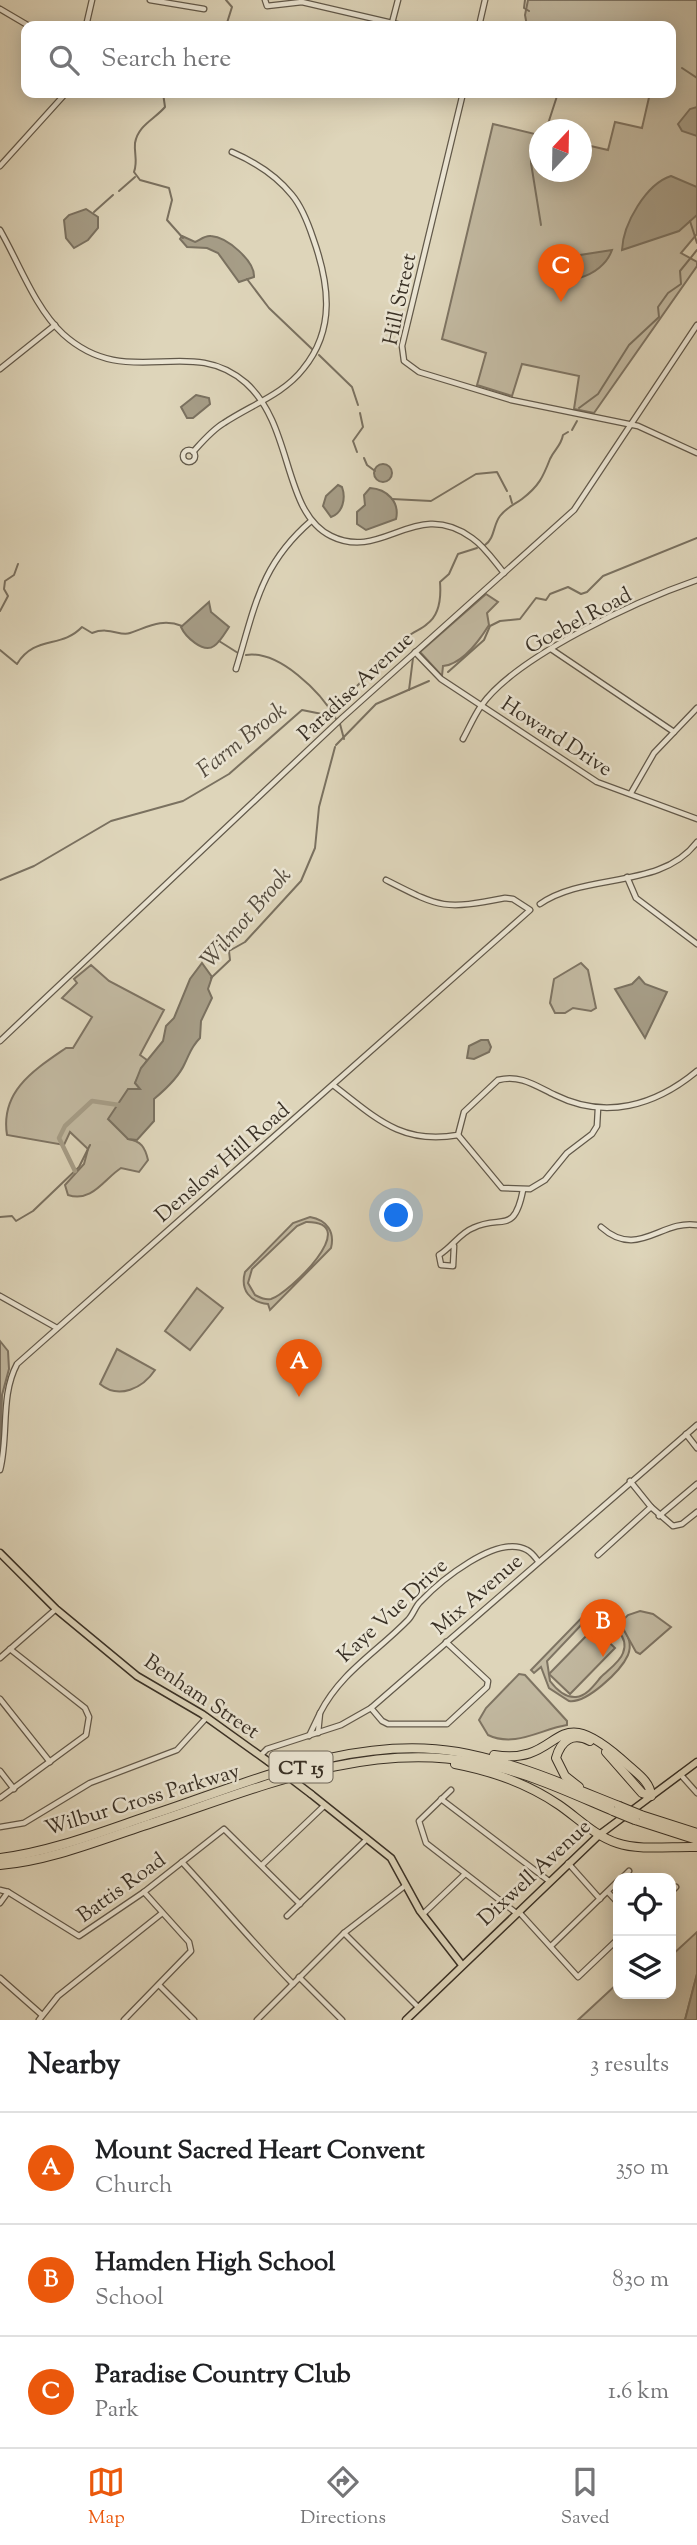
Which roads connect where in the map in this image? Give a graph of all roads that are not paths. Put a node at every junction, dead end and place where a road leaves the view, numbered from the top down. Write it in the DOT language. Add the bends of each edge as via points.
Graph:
graph roads {
  1 [pos="92,0"];
  2 [pos="150,0"];
  3 [pos="398,0"];
  4 [pos="485,0"];
  5 [pos="266,3"];
  6 [pos="0,9"];
  7 [pos="204,9"];
  8 [pos="21,21"];
  9 [pos="87,21"];
  10 [pos="383,21"];
  11 [pos="393,21"];
  12 [pos="480,21"];
  13 [pos="61,98"];
  14 [pos="462,98"];
  15 [pos="232,152"];
  16 [pos="0,166"];
  17 [pos="0,230"];
  18 [pos="55,325"];
  19 [pos="697,325"];
  20 [pos="0,369"];
  21 [pos="262,400"];
  22 [pos="632,425"];
  23 [pos="192,452"];
  24 [pos="697,453"];
  25 [pos="311,521"];
  26 [pos="504,573"];
  27 [pos="697,580"];
  28 [pos="551,649"];
  29 [pos="415,652"];
  30 [pos="236,669"];
  31 [pos="481,705"];
  32 [pos="697,708"];
  33 [pos="674,732"];
  34 [pos="463,739"];
  35 [pos="631,793"];
  36 [pos="697,819"];
  37 [pos="697,842"];
  38 [pos="626,877"];
  39 [pos="386,880"];
  40 [pos="540,904"];
  41 [pos="697,944"];
  42 [pos="0,1041"];
  43 [pos="697,1072"];
  44 [pos="333,1086"];
  45 [pos="598,1108"];
  46 [pos="458,1135"];
  47 [pos="523,1190"];
  48 [pos="697,1225"];
  49 [pos="601,1227"];
  50 [pos="454,1246"];
  51 [pos="0,1296"];
  52 [pos="57,1328"];
  53 [pos="697,1425"];
  54 [pos="686,1434"];
  55 [pos="697,1448"];
  56 [pos="0,1471"];
  57 [pos="630,1481"];
  58 [pos="697,1484"];
  59 [pos="651,1507"];
  60 [pos="697,1512"];
  61 [pos="659,1516"];
  62 [pos="0,1553"];
  63 [pos="598,1555"];
  64 [pos="538,1561"];
  65 [pos="55,1609"];
  66 [pos="446,1642"];
  67 [pos="10,1649"];
  68 [pos="0,1658"];
  69 [pos="0,1699"];
  70 [pos="371,1708"];
  71 [pos="320,1713"];
  72 [pos="207,1717"];
  73 [pos="318,1733"];
  74 [pos="309,1736"];
  75 [pos="455,1752"];
  76 [pos="260,1756"];
  77 [pos="421,1757"];
  78 [pos="50,1762"];
  79 [pos="697,1762"];
  80 [pos="0,1771"];
  81 [pos="680,1774"];
  82 [pos="14,1789"];
  83 [pos="451,1790"];
  84 [pos="697,1793"];
  85 [pos="651,1796"];
  86 [pos="0,1798"];
  87 [pos="441,1799"];
  88 [pos="605,1801"];
  89 [pos="325,1805"];
  90 [pos="616,1808"];
  91 [pos="638,1818"];
  92 [pos="0,1828"];
  93 [pos="697,1833"];
  94 [pos="599,1835"];
  95 [pos="368,1838"];
  96 [pos="697,1840"];
  97 [pos="697,1847"];
  98 [pos="0,1858"];
  99 [pos="182,1862"];
  100 [pos="568,1863"];
  101 [pos="0,1865"];
  102 [pos="262,1865"];
  103 [pos="466,1874"];
  104 [pos="549,1881"];
  105 [pos="407,1885"];
  106 [pos="613,1887"];
  107 [pos="0,1890"];
  108 [pos="8,1892"];
  109 [pos="144,1892"];
  110 [pos="608,1892"];
  111 [pos="613,1898"];
  112 [pos="600,1899"];
  113 [pos="0,1903"];
  114 [pos="300,1904"];
  115 [pos="516,1911"];
  116 [pos="161,1914"];
  117 [pos="423,1914"];
  118 [pos="287,1916"];
  119 [pos="344,1933"];
  120 [pos="613,1944"];
  121 [pos="551,1946"];
  122 [pos="462,1965"];
  123 [pos="299,1977"];
  124 [pos="0,1978"];
  125 [pos="293,1983"];
  126 [pos="159,1985"];
  127 [pos="418,2007"];
  128 [pos="41,2018"];
  129 [pos="190,2019"];
  130 [pos="124,2020"];
  131 [pos="257,2020"];
  132 [pos="342,2020"];
  133 [pos="406,2020"];
  1 -- 9 [label="street"];
  2 -- 7 [label="street"];
  3 -- 11 [label="street"];
  4 -- 12 [label="street"];
  5 -- 10 [label="street" via="302,2"];
  6 -- 8 [label="street"];
  13 -- 16 [label="street"];
  14 -- 22 [label="street, Hill Street" via="405,335 404,360 419,372 501,397"];
  15 -- 21 [label="street" via="255,162 293,196 305,217 328,291 326,321 316,349 303,370"];
  17 -- 18 [label="street"];
  18 -- 20 [label="street"];
  18 -- 21 [label="street" via="82,348 115,362 184,360 214,366 240,379"];
  19 -- 22 [label="street, Paradise Avenue"];
  21 -- 23 [label="street" via="220,425"];
  21 -- 25 [label="street" via="275,420 301,504"];
  22 -- 24 [label="street"];
  22 -- 26 [label="street, Paradise Avenue" via="581,502"];
  25 -- 26 [label="street" via="334,538 359,543 419,524 445,525 472,537"];
  25 -- 30 [label="street" via="274,559"];
  26 -- 29 [label="street, Paradise Avenue"];
  27 -- 28 [label="street, Goebel Road" via="584,629"];
  28 -- 31 [label="street, Goebel Road" via="519,670"];
  28 -- 33 [label="street"];
  29 -- 31 [label="street, Howard Drive" via="435,675"];
  29 -- 42 [label="street, Paradise Avenue"];
  31 -- 34 [label="street, Goebel Road"];
  31 -- 35 [label="street, Howard Drive" via="597,782"];
  32 -- 33 [label="street"];
  33 -- 35 [label="street" via="643,768"];
  35 -- 36 [label="street, Howard Drive"];
  37 -- 38 [label="street" via="671,865"];
  38 -- 40 [label="street" via="559,894"];
  38 -- 41 [label="street" via="636,898"];
  39 -- 44 [label="street, Denslow Hill Road" via="433,904 450,907 505,898 530,911"];
  43 -- 45 [label="street" via="647,1103"];
  44 -- 46 [label="street" via="390,1128 436,1139"];
  44 -- 52 [label="street, Denslow Hill Road"];
  45 -- 46 [label="street" via="573,1104 509,1077 498,1080 464,1112"];
  45 -- 47 [label="street" via="592,1134 567,1153 545,1180"];
  46 -- 47 [label="street" via="502,1188"];
  47 -- 50 [label="street" via="510,1220 474,1227"];
  48 -- 49 [label="street" via="634,1240 615,1237"];
  50 -- 50 [label="street" via="453,1266 440,1265 439,1255"];
  51 -- 52 [label="street"];
  52 -- 56 [label="street, Denslow Hill Road" via="17,1364 7,1381"];
  53 -- 54 [label="street, Mix Avenue"];
  54 -- 55 [label="street"];
  54 -- 57 [label="street, Mix Avenue"];
  57 -- 59 [label="street"];
  57 -- 64 [label="street, Mix Avenue"];
  58 -- 61 [label="street"];
  59 -- 61 [label="street"];
  59 -- 63 [label="street"];
  60 -- 61 [label="street" via="678,1526"];
  62 -- 65 [label="main road, Benham Street"];
  64 -- 66 [label="street, Mix Avenue"];
  64 -- 71 [label="street, Kaye Vue Drive" via="525,1549 514,1547 462,1565 348,1672"];
  65 -- 67 [label="street"];
  65 -- 72 [label="main road, Benham Street" via="137,1676"];
  66 -- 70 [label="street, Mix Avenue"];
  66 -- 70 [label="street" via="488,1681 447,1724 384,1723"];
  67 -- 68 [label="street"];
  67 -- 78 [label="street" via="70,1695 89,1717 86,1735"];
  69 -- 78 [label="street"];
  70 -- 73 [label="street, Mix Avenue"];
  71 -- 73 [label="street, Kaye Vue Drive"];
  71 -- 74 [label="street, Kaye Vue Drive"];
  72 -- 76 [label="main road, Benham Street"];
  72 -- 92 [label="street" via="177,1750 90,1783 24,1823"];
  73 -- 74 [label="street, Mix Avenue"];
  74 -- 76 [label="street, Mix Avenue" via="267,1749"];
  75 -- 85 [label="highway" via="519,1758 560,1735 579,1731 598,1740 631,1768 649,1787"];
  75 -- 88 [label="highway, Wilbur Cross Parkway / CT 15" via="529,1771"];
  75 -- 98 [label="highway, Wilbur Cross Parkway / CT 15" via="392,1748 339,1756 73,1841"];
  76 -- 89 [label="main road, Benham Street, bridge"];
  77 -- 90 [label="highway, Wilbur Cross Parkway / CT 15" via="497,1767"];
  77 -- 94 [label="highway" via="513,1780 555,1802"];
  77 -- 101 [label="highway, Wilbur Cross Parkway / CT 15" via="375,1759 323,1769 79,1846"];
  78 -- 82 [label="street"];
  79 -- 81 [label="main road, Dixwell Avenue"];
  80 -- 82 [label="street"];
  81 -- 84 [label="street"];
  81 -- 85 [label="main road, Dixwell Avenue"];
  82 -- 86 [label="street"];
  83 -- 87 [label="street"];
  85 -- 88 [label="highway" via="642,1793 620,1765 593,1742 583,1737 565,1740 556,1758 558,1767 575,1784"];
  85 -- 94 [label="main road, Dixwell Avenue"];
  87 -- 103 [label="street" via="419,1821 419,1828 426,1843"];
  87 -- 104 [label="street"];
  88 -- 90 [label="highway, Wilbur Cross Parkway / CT 15"];
  89 -- 95 [label="main road, Benham Street"];
  89 -- 102 [label="street"];
  90 -- 91 [label="highway, Wilbur Cross Parkway / CT 15, bridge"];
  91 -- 93 [label="highway, Wilbur Cross Parkway / CT 15"];
  91 -- 96 [label="highway, Wilbur Cross Parkway / CT 15"];
  94 -- 97 [label="highway" via="626,1845"];
  94 -- 100 [label="main road, Dixwell Avenue"];
  95 -- 105 [label="main road, Benham Street" via="391,1858"];
  95 -- 114 [label="street"];
  99 -- 102 [label="street, Battis Road" via="224,1829"];
  99 -- 109 [label="street, Battis Road"];
  99 -- 125 [label="street"];
  100 -- 104 [label="main road, Dixwell Avenue"];
  100 -- 112 [label="street"];
  102 -- 114 [label="street"];
  103 -- 115 [label="street"];
  103 -- 117 [label="street"];
  104 -- 115 [label="main road, Dixwell Avenue"];
  105 -- 117 [label="main road, Benham Street"];
  105 -- 119 [label="street"];
  106 -- 110 [label="street"];
  107 -- 108 [label="street"];
  108 -- 109 [label="street, Battis Road" via="79,1936"];
  108 -- 113 [label="street"];
  109 -- 116 [label="street"];
  110 -- 111 [label="street"];
  110 -- 112 [label="street"];
  112 -- 121 [label="street"];
  114 -- 118 [label="street"];
  115 -- 121 [label="street"];
  115 -- 122 [label="main road, Dixwell Avenue"];
  116 -- 126 [label="street" via="191,1951"];
  116 -- 128 [label="street" via="58,1996"];
  117 -- 122 [label="main road, Benham Street"];
  119 -- 123 [label="street"];
  119 -- 127 [label="street"];
  120 -- 121 [label="street" via="578,1977"];
  122 -- 127 [label="main road, Dixwell Avenue"];
  123 -- 125 [label="street"];
  123 -- 132 [label="street"];
  124 -- 128 [label="street"];
  125 -- 131 [label="street"];
  126 -- 129 [label="street"];
  126 -- 130 [label="street"];
  127 -- 133 [label="main road, Dixwell Avenue"];
}
